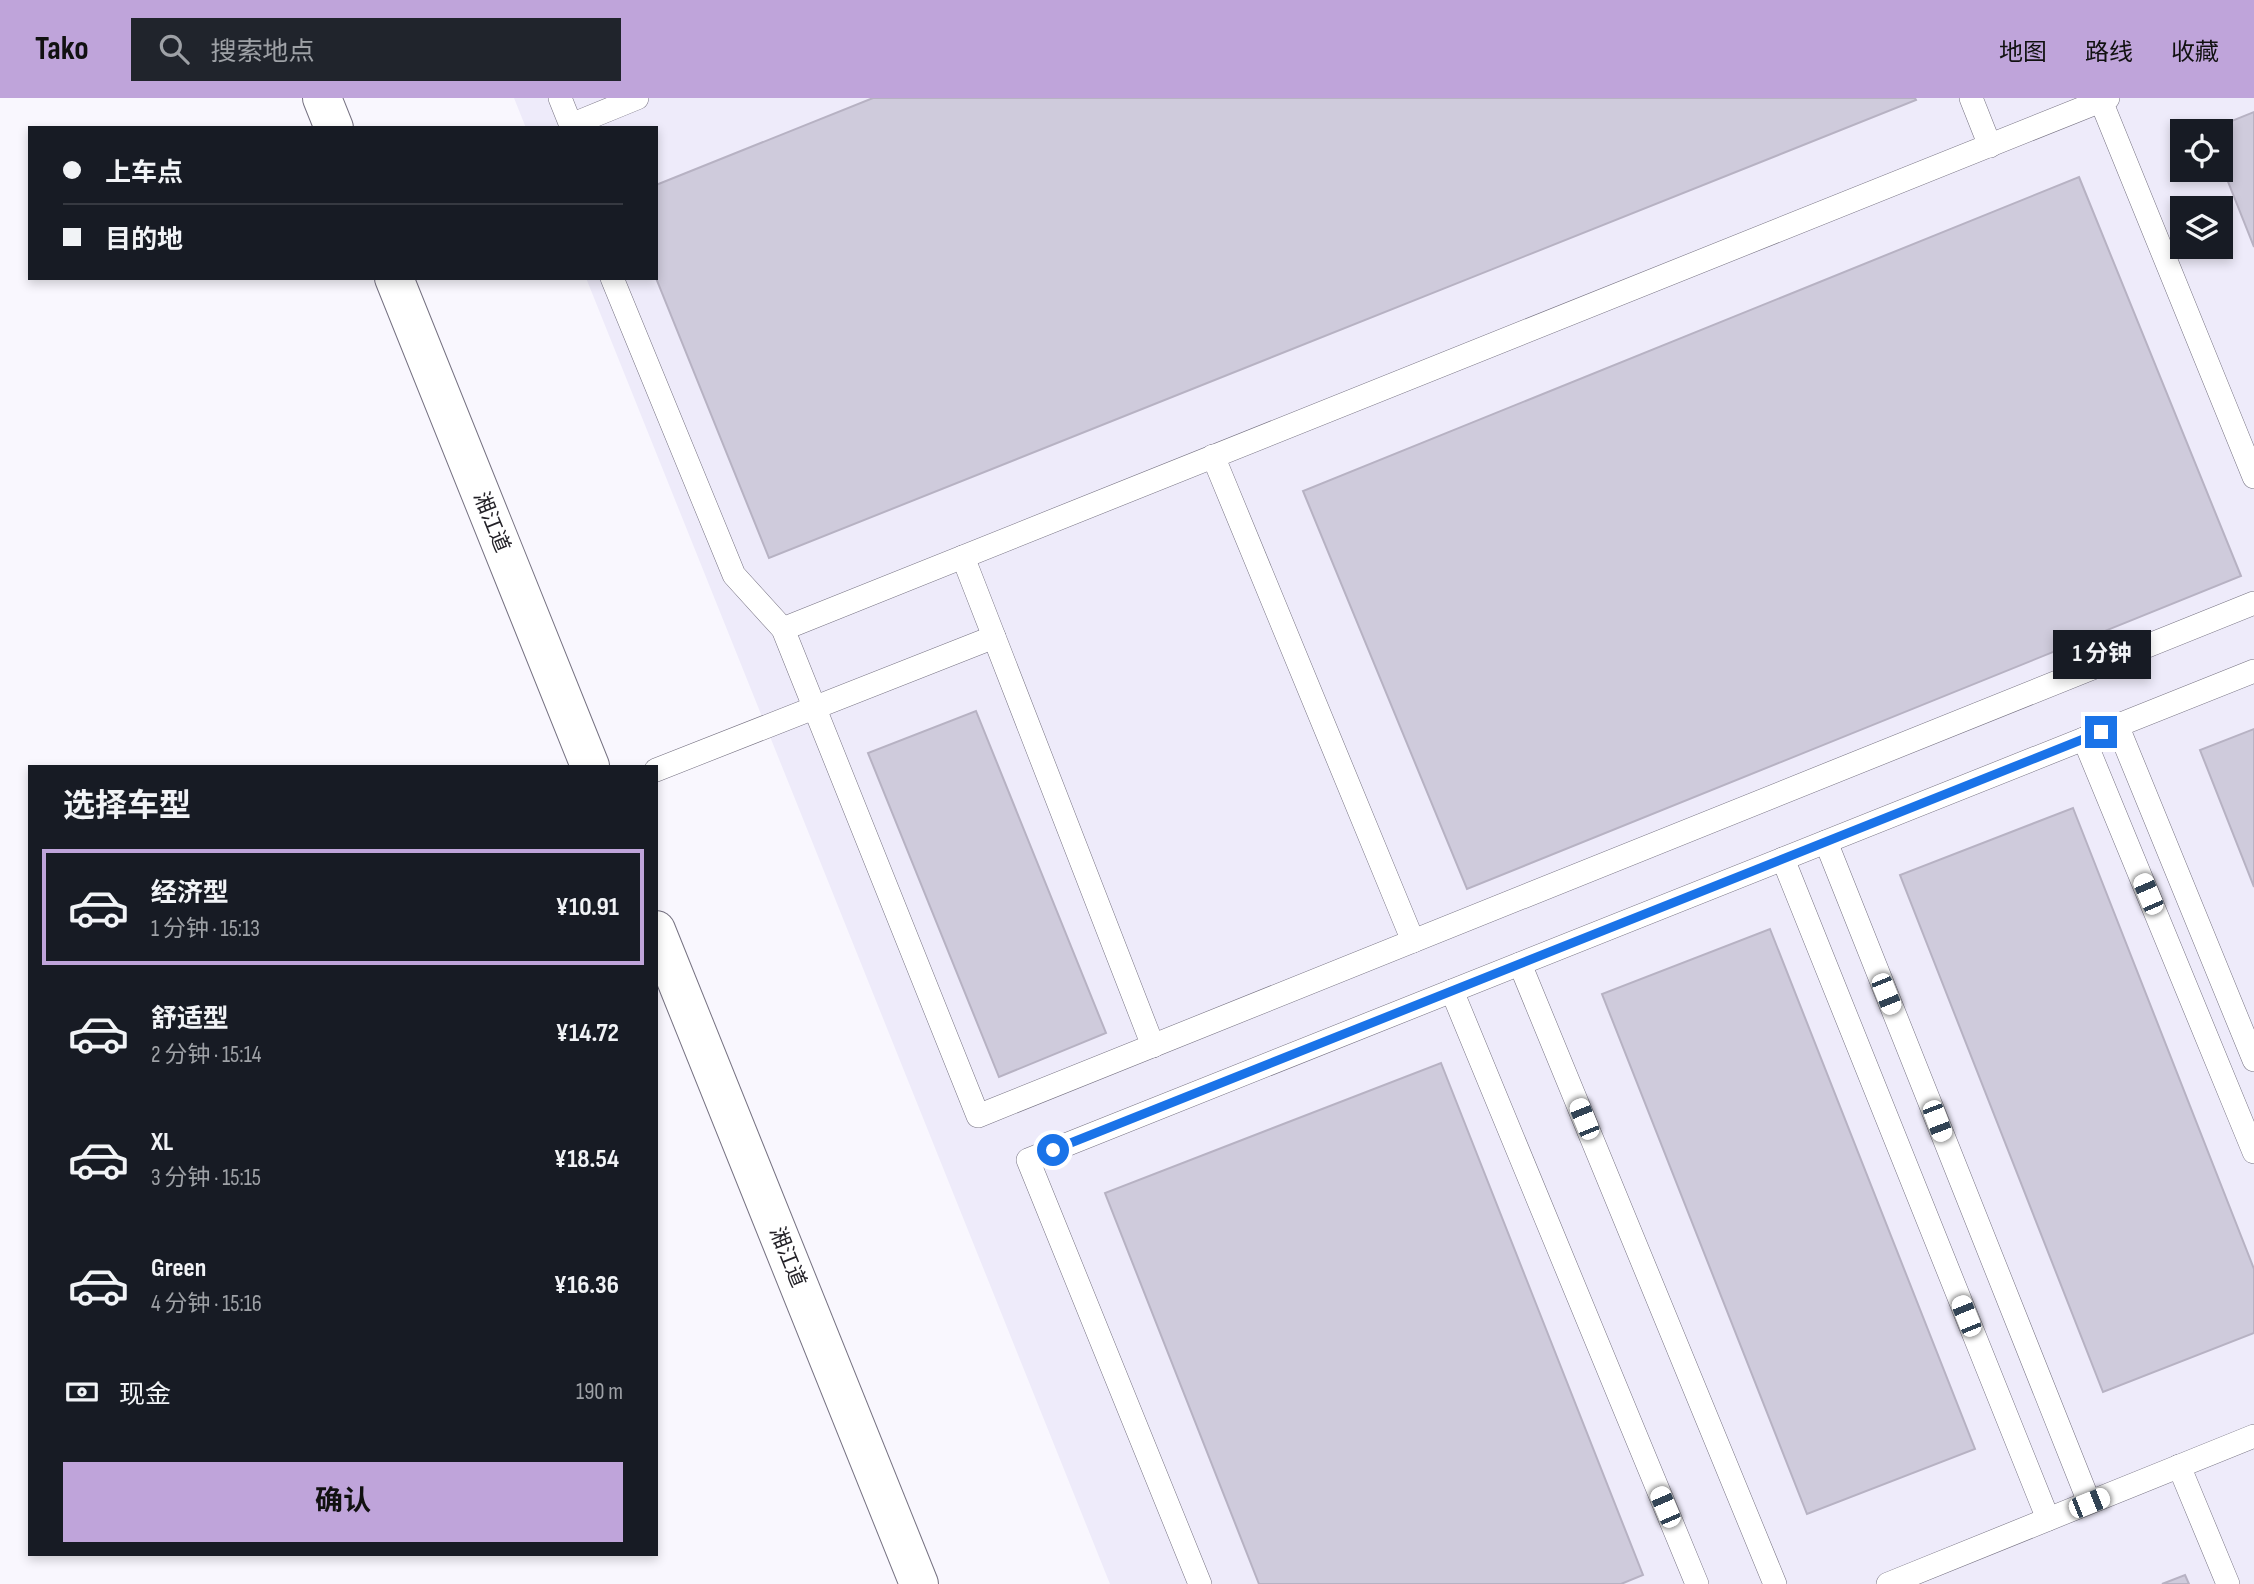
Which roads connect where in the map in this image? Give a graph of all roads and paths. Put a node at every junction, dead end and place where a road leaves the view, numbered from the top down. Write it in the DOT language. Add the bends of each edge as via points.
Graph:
graph roads {
  1 [pos="322,98"];
  2 [pos="560,98"];
  3 [pos="637,98"];
  4 [pos="1971,98"];
  5 [pos="2105,99"];
  6 [pos="333,126"];
  7 [pos="571,126"];
  8 [pos="1990,146"];
  9 [pos="395,280"];
  10 [pos="613,280"];
  11 [pos="1213,456"];
  12 [pos="2254,477"];
  13 [pos="963,557"];
  14 [pos="2254,603"];
  15 [pos="783,629"];
  16 [pos="994,637"];
  17 [pos="2254,671"];
  18 [pos="815,708"];
  19 [pos="2117,725"];
  20 [pos="2084,739"];
  21 [pos="590,765"];
  22 [pos="658,770"];
  23 [pos="1826,842"];
  24 [pos="1783,859"];
  25 [pos="658,935"];
  26 [pos="1413,941"];
  27 [pos="1520,964"];
  28 [pos="1452,991"];
  29 [pos="1153,1046"];
  30 [pos="2254,1060"];
  31 [pos="2254,1152"];
  32 [pos="2254,1436"];
  33 [pos="2179,1466"];
  34 [pos="2089,1503"];
  35 [pos="2048,1519"];
  36 [pos="1938,1574"];
  37 [pos="919,1584"];
  38 [pos="1200,1584"];
  39 [pos="1697,1584"];
  40 [pos="1775,1584"];
  41 [pos="1888,1584"];
  42 [pos="2228,1584"];
  1 -- 6 [label="main road"];
  2 -- 7 [label="lane"];
  3 -- 7 [label="lane"];
  4 -- 8 [label="lane"];
  5 -- 8 [label="lane"];
  5 -- 12 [label="lane"];
  8 -- 11 [label="lane"];
  9 -- 21 [label="main road, 湘江道"];
  10 -- 15 [label="lane" via="734,575"];
  11 -- 13 [label="lane"];
  11 -- 26 [label="lane"];
  13 -- 15 [label="lane"];
  13 -- 16 [label="lane"];
  14 -- 26 [label="lane"];
  15 -- 18 [label="lane"];
  16 -- 18 [label="lane"];
  16 -- 29 [label="lane"];
  17 -- 19 [label="lane"];
  18 -- 22 [label="lane"];
  18 -- 29 [label="lane" via="978,1116"];
  19 -- 20 [label="lane"];
  19 -- 30 [label="lane"];
  20 -- 23 [label="lane"];
  20 -- 31 [label="lane"];
  23 -- 24 [label="lane"];
  23 -- 34 [label="lane"];
  24 -- 27 [label="lane"];
  24 -- 35 [label="lane"];
  25 -- 37 [label="main road, 湘江道"];
  26 -- 29 [label="lane"];
  27 -- 28 [label="lane"];
  27 -- 40 [label="lane"];
  28 -- 38 [label="lane" via="1028,1160"];
  28 -- 39 [label="lane"];
  32 -- 33 [label="lane"];
  33 -- 34 [label="lane"];
  33 -- 42 [label="lane"];
  34 -- 35 [label="lane"];
  35 -- 36 [label="lane"];
  36 -- 41 [label="lane"];
}
